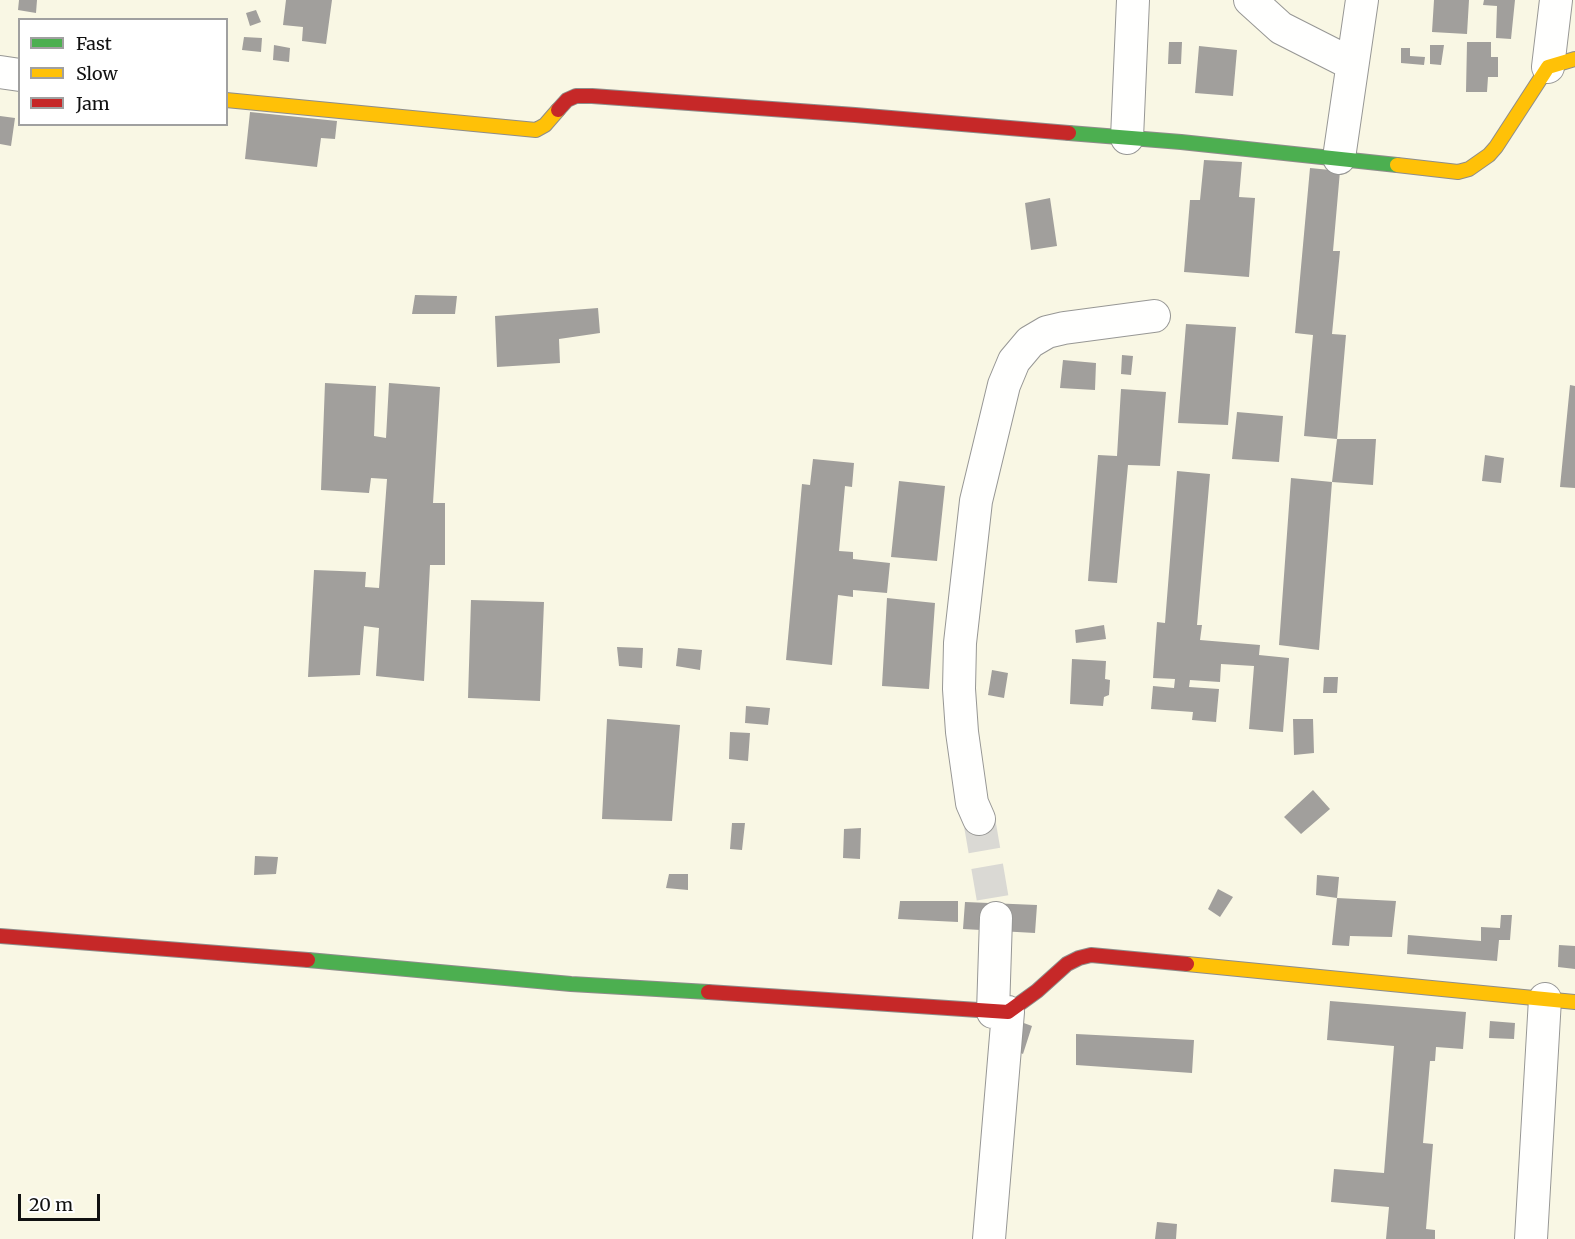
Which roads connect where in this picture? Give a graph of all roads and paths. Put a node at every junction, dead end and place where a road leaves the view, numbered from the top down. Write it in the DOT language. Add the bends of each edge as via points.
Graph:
graph roads {
  1 [pos="1133,0"];
  2 [pos="1250,0"];
  3 [pos="1362,0"];
  4 [pos="1556,0"];
  5 [pos="1562,63"];
  6 [pos="1352,64"];
  7 [pos="0,72"];
  8 [pos="18,75"];
  9 [pos="228,100"];
  10 [pos="1127,138"];
  11 [pos="1339,158"];
  12 [pos="1154,316"];
  13 [pos="979,819"];
  14 [pos="996,918"];
  15 [pos="0,936"];
  16 [pos="1560,1000"];
  17 [pos="1000,1012"];
  18 [pos="989,1239"];
  19 [pos="1531,1239"];
  1 -- 10 [label="street"];
  2 -- 6 [label="street" via="1281,28"];
  3 -- 6 [label="street"];
  4 -- 5 [label="street"];
  5 -- 11 [label="main road" via="1530,94 1496,147 1469,169 1458,172"];
  6 -- 11 [label="street"];
  7 -- 8 [label="street"];
  9 -- 10 [label="main road" via="536,130 567,100 592,96"];
  10 -- 11 [label="main road"];
  12 -- 13 [label="street" via="1047,332 1030,342 1014,361 1004,385 976,501 960,643 958,689 972,803"];
  14 -- 17 [label="street"];
  15 -- 17 [label="main road" via="571,984"];
  16 -- 17 [label="main road" via="1090,956 1067,964 1038,991"];
  16 -- 19 [label="street"];
  17 -- 18 [label="street"];
}
